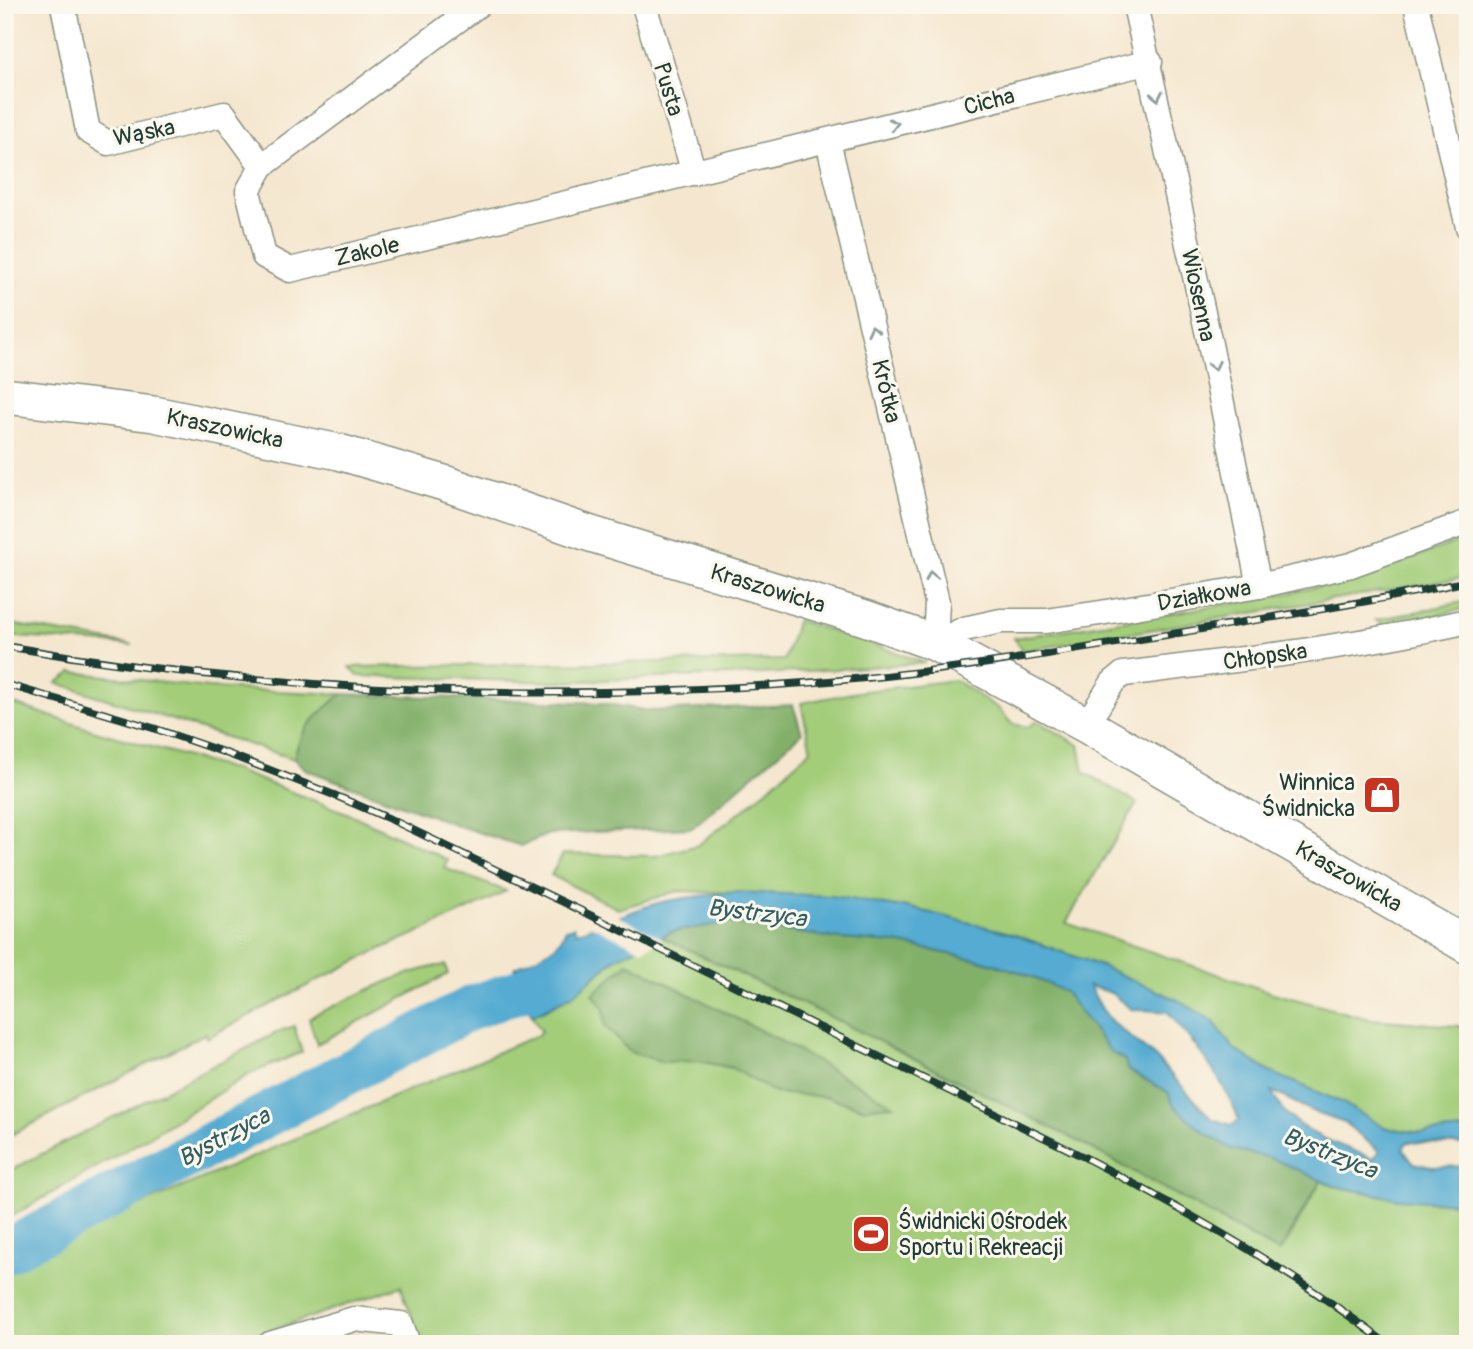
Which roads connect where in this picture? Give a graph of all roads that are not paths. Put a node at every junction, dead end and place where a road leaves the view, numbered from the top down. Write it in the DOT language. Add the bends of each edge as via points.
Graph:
graph roads {
  1 [pos="62,5"];
  2 [pos="478,5"];
  3 [pos="644,5"];
  4 [pos="1135,5"];
  5 [pos="1416,5"];
  6 [pos="1150,62"];
  7 [pos="828,141"];
  8 [pos="262,166"];
  9 [pos="694,173"];
  10 [pos="1468,226"];
  11 [pos="5,396"];
  12 [pos="1468,522"];
  13 [pos="1259,586"];
  14 [pos="1468,621"];
  15 [pos="935,643"];
  16 [pos="1086,724"];
  17 [pos="1468,946"];
  18 [pos="404,1334"];
  19 [pos="270,1344"];
  1 -- 8 [label="street, Wąska" via="88,131 108,143 224,114"];
  2 -- 8 [label="street"];
  3 -- 9 [label="street, Pusta"];
  4 -- 6 [label="street, Wiosenna"];
  5 -- 10 [label="street"];
  7 -- 6 [label="street, Cicha, one-way"];
  6 -- 13 [label="street, Wiosenna, one-way"];
  7 -- 9 [label="street, Zakole"];
  15 -- 7 [label="street, Krótka, one-way" via="937,602"];
  8 -- 9 [label="street, Zakole" via="248,191 264,256 290,270"];
  11 -- 15 [label="street, Kraszowicka" via="154,414 339,452"];
  12 -- 13 [label="street, Działkowa" via="1351,565"];
  13 -- 15 [label="street, Działkowa" via="1046,621 1001,621 964,629"];
  14 -- 16 [label="street, Chłopska" via="1272,656 1123,674"];
  15 -- 16 [label="street, Kraszowicka"];
  16 -- 17 [label="street, Kraszowicka"];
  18 -- 19 [label="street" via="354,1319"];
}
